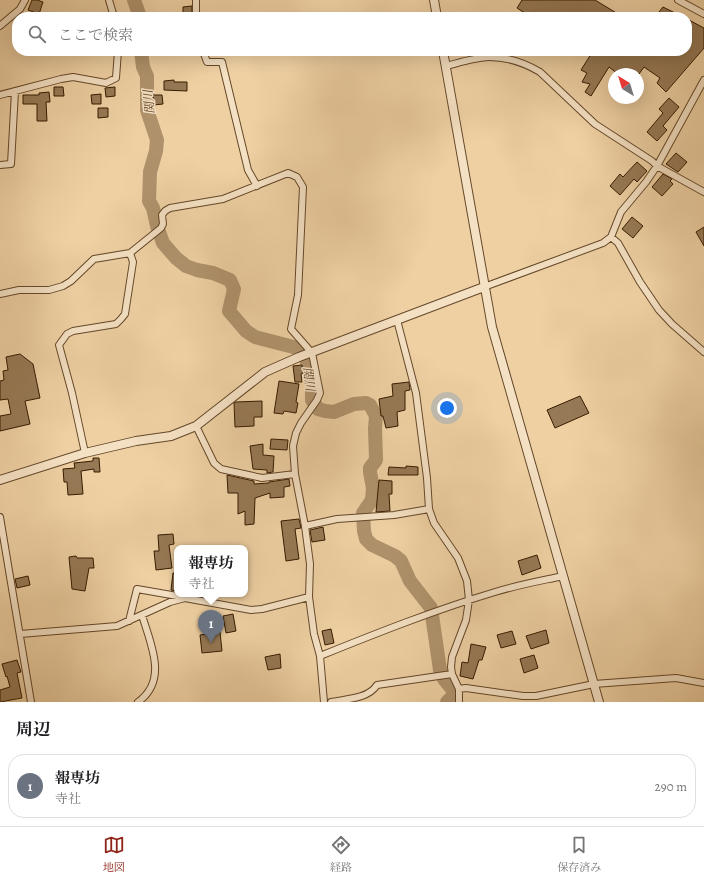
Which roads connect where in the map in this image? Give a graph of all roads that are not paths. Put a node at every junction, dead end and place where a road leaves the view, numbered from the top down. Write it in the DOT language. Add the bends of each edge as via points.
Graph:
graph roads {
  1 [pos="25,0"];
  2 [pos="109,0"];
  3 [pos="196,0"];
  4 [pos="434,0"];
  5 [pos="678,0"];
  6 [pos="16,12"];
  7 [pos="113,12"];
  8 [pos="196,12"];
  9 [pos="436,12"];
  10 [pos="704,14"];
  11 [pos="12,16"];
  12 [pos="0,26"];
  13 [pos="118,56"];
  14 [pos="205,56"];
  15 [pos="444,56"];
  16 [pos="446,66"];
  17 [pos="704,80"];
  18 [pos="15,90"];
  19 [pos="0,95"];
  20 [pos="0,165"];
  21 [pos="657,166"];
  22 [pos="256,186"];
  23 [pos="704,192"];
  24 [pos="611,237"];
  25 [pos="130,253"];
  26 [pos="484,287"];
  27 [pos="0,294"];
  28 [pos="397,320"];
  29 [pos="704,352"];
  30 [pos="310,354"];
  31 [pos="196,426"];
  32 [pos="85,453"];
  33 [pos="295,474"];
  34 [pos="0,480"];
  35 [pos="429,509"];
  36 [pos="0,517"];
  37 [pos="305,526"];
  38 [pos="563,576"];
  39 [pos="174,596"];
  40 [pos="310,596"];
  41 [pos="181,597"];
  42 [pos="186,598"];
  43 [pos="469,600"];
  44 [pos="142,615"];
  45 [pos="129,621"];
  46 [pos="20,634"];
  47 [pos="320,656"];
  48 [pos="449,674"];
  49 [pos="704,683"];
  50 [pos="594,684"];
  51 [pos="459,689"];
  52 [pos="31,702"];
  53 [pos="138,702"];
  54 [pos="324,702"];
  55 [pos="331,702"];
  56 [pos="459,702"];
  57 [pos="599,702"];
  1 -- 6 [label="street"];
  2 -- 7 [label="street"];
  3 -- 8 [label="street"];
  4 -- 9 [label="street"];
  5 -- 10 [label="street"];
  11 -- 12 [label="street"];
  13 -- 18 [label="street" via="116,78 106,83 73,77"];
  14 -- 22 [label="street" via="207,62 222,62 248,170"];
  15 -- 16 [label="street"];
  16 -- 21 [label="street" via="488,57 530,66 540,72 595,124"];
  16 -- 26 [label="street"];
  17 -- 21 [label="street"];
  18 -- 19 [label="street"];
  18 -- 20 [label="street" via="11,164"];
  21 -- 23 [label="street"];
  21 -- 24 [label="street" via="621,212"];
  22 -- 25 [label="street" via="223,199 170,208 162,215 161,228"];
  22 -- 30 [label="street" via="288,173 297,177 303,187 298,295 291,329"];
  24 -- 26 [label="street" via="603,244"];
  24 -- 29 [label="street" via="618,243 659,310"];
  25 -- 27 [label="street" via="94,259 71,281 57,288"];
  25 -- 32 [label="street" via="133,262 125,314 116,324 72,331 59,345"];
  26 -- 28 [label="street"];
  26 -- 38 [label="street" via="503,371"];
  28 -- 30 [label="street"];
  28 -- 35 [label="street" via="416,393 428,478"];
  30 -- 31 [label="street" via="265,372"];
  30 -- 33 [label="street" via="320,393 296,433 293,446"];
  31 -- 32 [label="street" via="171,436"];
  31 -- 33 [label="street" via="214,463 221,469 262,478"];
  32 -- 34 [label="street"];
  33 -- 37 [label="street"];
  35 -- 37 [label="street" via="394,516 337,519"];
  35 -- 43 [label="street" via="434,523 458,558 467,581"];
  36 -- 46 [label="street"];
  37 -- 40 [label="street" via="310,564"];
  38 -- 43 [label="street"];
  38 -- 50 [label="street"];
  39 -- 45 [label="street" via="137,589"];
  40 -- 42 [label="street" via="251,610"];
  40 -- 47 [label="street" via="314,634"];
  41 -- 42 [label="street"];
  42 -- 44 [label="street" via="170,602"];
  43 -- 47 [label="street"];
  43 -- 48 [label="street" via="466,620 452,657"];
  44 -- 45 [label="street"];
  44 -- 53 [label="street" via="156,660 156,672 147,693"];
  45 -- 46 [label="street" via="109,627"];
  46 -- 52 [label="street"];
  47 -- 54 [label="street"];
  48 -- 51 [label="street"];
  48 -- 55 [label="street" via="377,685 364,696"];
  49 -- 50 [label="street" via="676,678"];
  50 -- 51 [label="street" via="536,696"];
  50 -- 57 [label="street"];
  51 -- 56 [label="street"];
}
